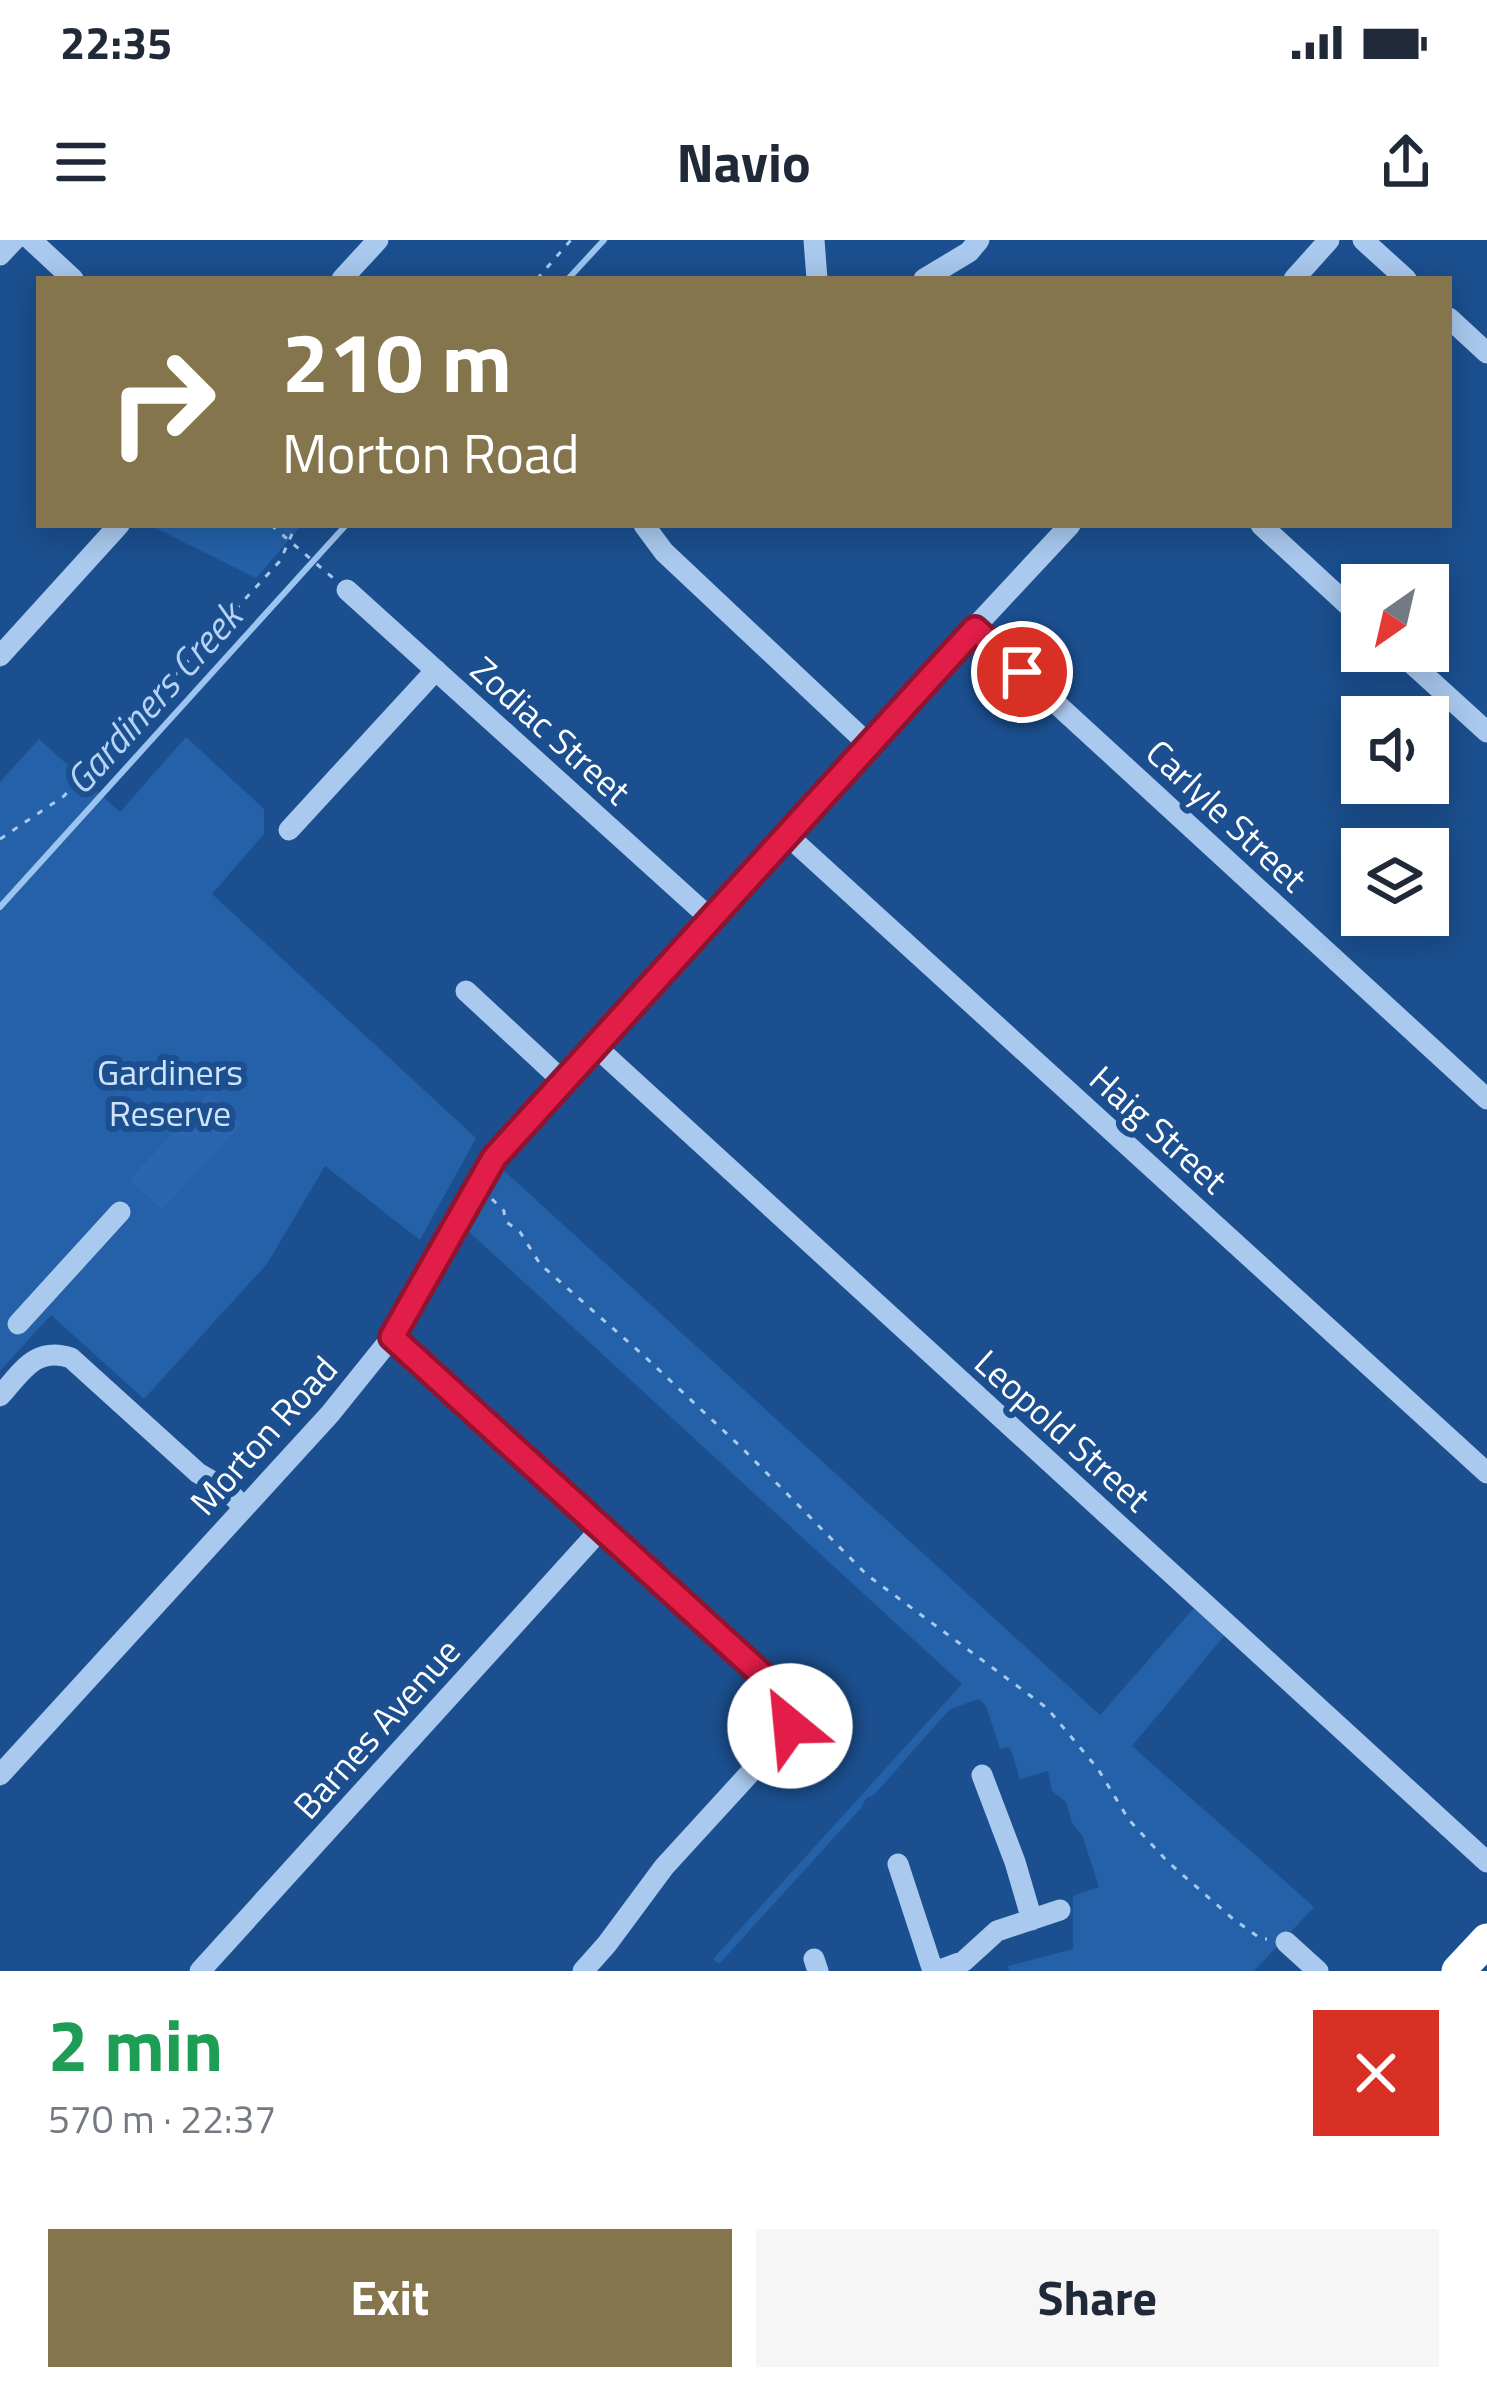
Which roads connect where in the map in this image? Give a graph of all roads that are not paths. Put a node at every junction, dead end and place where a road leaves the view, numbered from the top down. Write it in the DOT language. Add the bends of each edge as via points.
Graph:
graph roads {
  1 [pos="14,240"];
  2 [pos="31,240"];
  3 [pos="377,240"];
  4 [pos="814,240"];
  5 [pos="980,240"];
  6 [pos="1329,240"];
  7 [pos="1363,240"];
  8 [pos="0,255"];
  9 [pos="70,276"];
  10 [pos="345,276"];
  11 [pos="817,276"];
  12 [pos="929,276"];
  13 [pos="1297,276"];
  14 [pos="1403,276"];
  15 [pos="1452,321"];
  16 [pos="1487,352"];
  17 [pos="116,528"];
  18 [pos="646,528"];
  19 [pos="1067,528"];
  20 [pos="1264,528"];
  21 [pos="347,590"];
  22 [pos="1341,599"];
  23 [pos="975,629"];
  24 [pos="0,656"];
  25 [pos="436,670"];
  26 [pos="1421,672"];
  27 [pos="1487,732"];
  28 [pos="867,743"];
  29 [pos="289,830"];
  30 [pos="786,834"];
  31 [pos="711,919"];
  32 [pos="466,991"];
  33 [pos="596,1046"];
  34 [pos="563,1081"];
  35 [pos="1487,1099"];
  36 [pos="120,1213"];
  37 [pos="18,1324"];
  38 [pos="392,1337"];
  39 [pos="0,1396"];
  40 [pos="1487,1473"];
  41 [pos="240,1511"];
  42 [pos="601,1529"];
  43 [pos="0,1775"];
  44 [pos="982,1775"];
  45 [pos="1487,1862"];
  46 [pos="898,1864"];
  47 [pos="1060,1910"];
  48 [pos="1032,1920"];
  49 [pos="1286,1942"];
  50 [pos="1486,1942"];
  51 [pos="597,1966"];
  52 [pos="200,1971"];
  53 [pos="935,1971"];
  54 [pos="1318,1971"];
  55 [pos="1458,1971"];
  1 -- 8 [label="street"];
  2 -- 9 [label="street"];
  3 -- 10 [label="street"];
  4 -- 11 [label="street"];
  5 -- 12 [label="street"];
  6 -- 13 [label="street"];
  7 -- 14 [label="street"];
  15 -- 16 [label="street"];
  17 -- 24 [label="street"];
  18 -- 28 [label="street"];
  19 -- 23 [label="street, Morton Road"];
  20 -- 22 [label="street"];
  21 -- 25 [label="street, Zodiac Street"];
  23 -- 28 [label="street, Morton Road"];
  23 -- 35 [label="street, Carlyle Street"];
  25 -- 29 [label="street"];
  25 -- 31 [label="street, Zodiac Street"];
  26 -- 27 [label="street"];
  28 -- 30 [label="street, Morton Road"];
  30 -- 31 [label="street, Morton Road"];
  30 -- 40 [label="street, Haig Street"];
  31 -- 33 [label="street, Morton Road"];
  32 -- 34 [label="street"];
  33 -- 34 [label="street, Morton Road"];
  33 -- 45 [label="street, Leopold Street"];
  34 -- 38 [label="street, Morton Road" via="494,1158"];
  36 -- 37 [label="street"];
  38 -- 41 [label="street, Morton Road"];
  38 -- 42 [label="street"];
  39 -- 41 [label="street" via="34,1360 63,1355"];
  41 -- 43 [label="street, Morton Road"];
  42 -- 51 [label="street" via="782,1693 791,1722 664,1867"];
  42 -- 52 [label="street, Barnes Avenue"];
  44 -- 48 [label="street"];
  46 -- 53 [label="street"];
  47 -- 48 [label="street"];
  48 -- 53 [label="street" via="998,1931 964,1961"];
  49 -- 54 [label="street"];
  50 -- 55 [label="highway"];
}
